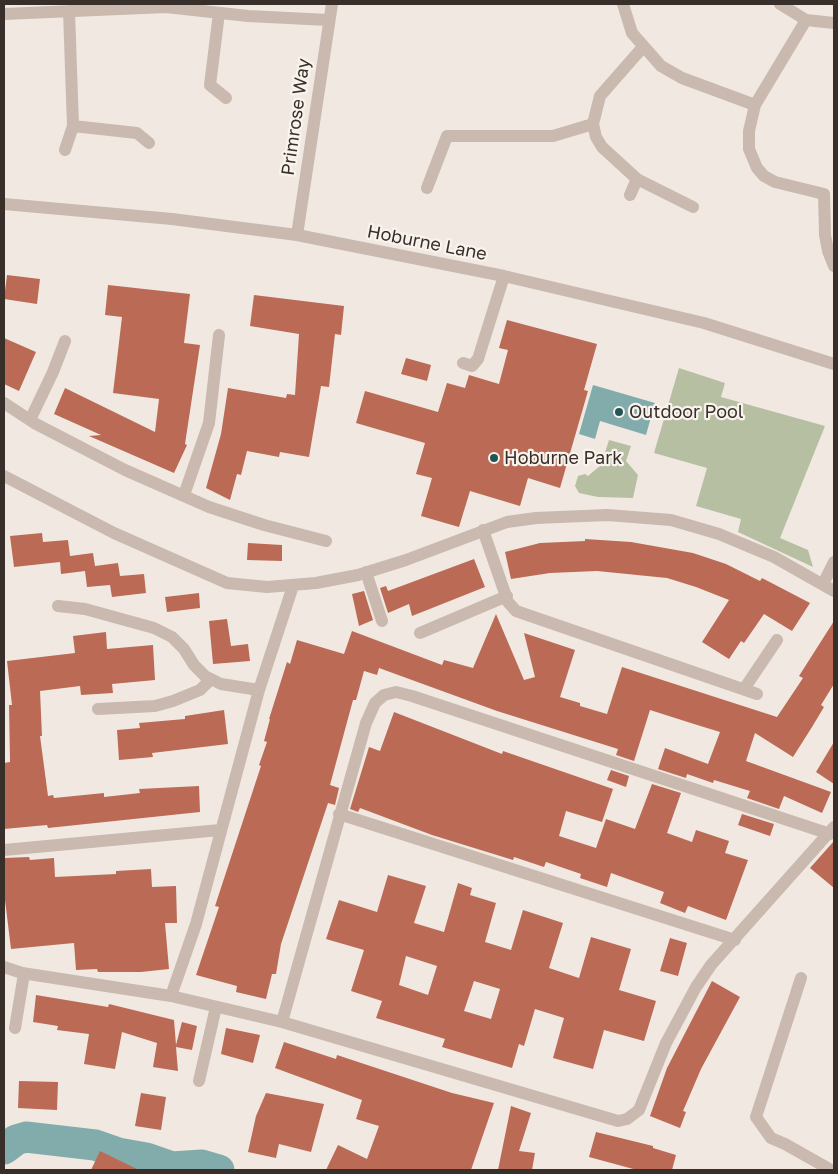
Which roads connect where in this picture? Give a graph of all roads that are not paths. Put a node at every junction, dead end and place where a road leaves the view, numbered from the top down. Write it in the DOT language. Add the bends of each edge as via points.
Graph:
graph roads {
  1 [pos="332,4"];
  2 [pos="623,4"];
  3 [pos="780,4"];
  4 [pos="166,5"];
  5 [pos="69,11"];
  6 [pos="219,13"];
  7 [pos="4,14"];
  8 [pos="328,20"];
  9 [pos="806,20"];
  10 [pos="834,23"];
  11 [pos="643,47"];
  12 [pos="226,98"];
  13 [pos="755,105"];
  14 [pos="593,124"];
  15 [pos="73,126"];
  16 [pos="149,143"];
  17 [pos="65,150"];
  18 [pos="637,179"];
  19 [pos="427,188"];
  20 [pos="630,195"];
  21 [pos="4,204"];
  22 [pos="693,207"];
  23 [pos="297,235"];
  24 [pos="834,266"];
  25 [pos="504,276"];
  26 [pos="219,335"];
  27 [pos="65,341"];
  28 [pos="463,363"];
  29 [pos="834,364"];
  30 [pos="4,403"];
  31 [pos="30,420"];
  32 [pos="4,476"];
  33 [pos="184,495"];
  34 [pos="483,530"];
  35 [pos="326,541"];
  36 [pos="834,562"];
  37 [pos="366,572"];
  38 [pos="823,584"];
  39 [pos="293,586"];
  40 [pos="834,591"];
  41 [pos="507,596"];
  42 [pos="58,606"];
  43 [pos="382,621"];
  44 [pos="420,633"];
  45 [pos="777,640"];
  46 [pos="211,679"];
  47 [pos="744,689"];
  48 [pos="259,690"];
  49 [pos="757,694"];
  50 [pos="98,709"];
  51 [pos="340,814"];
  52 [pos="220,830"];
  53 [pos="832,831"];
  54 [pos="4,850"];
  55 [pos="735,940"];
  56 [pos="4,967"];
  57 [pos="24,974"];
  58 [pos="801,978"];
  59 [pos="171,996"];
  60 [pos="216,1008"];
  61 [pos="282,1022"];
  62 [pos="15,1028"];
  63 [pos="199,1081"];
  64 [pos="831,1170"];
  1 -- 8 [label="street, Primrose Way"];
  2 -- 11 [label="street" via="632,33"];
  3 -- 9 [label="street"];
  4 -- 5 [label="street"];
  4 -- 6 [label="street"];
  5 -- 7 [label="street"];
  5 -- 15 [label="street"];
  6 -- 8 [label="street"];
  6 -- 12 [label="street" via="210,85"];
  8 -- 23 [label="street, Primrose Way"];
  9 -- 10 [label="street"];
  9 -- 13 [label="street"];
  11 -- 13 [label="street" via="661,66 682,78"];
  11 -- 14 [label="street" via="605,89 597,104"];
  13 -- 24 [label="street" via="748,140 754,163 764,176 775,182 824,194 824,235"];
  14 -- 18 [label="street" via="602,147"];
  14 -- 19 [label="street" via="553,136 447,136"];
  15 -- 16 [label="street" via="137,133"];
  15 -- 17 [label="street"];
  18 -- 20 [label="street"];
  18 -- 22 [label="street"];
  21 -- 23 [label="street, Hoburne Lane" via="172,219"];
  23 -- 25 [label="street, Hoburne Lane"];
  25 -- 28 [label="street" via="478,359 472,366"];
  25 -- 29 [label="street, Hoburne Lane" via="704,323"];
  26 -- 33 [label="street" via="209,423"];
  27 -- 31 [label="street"];
  30 -- 31 [label="street"];
  31 -- 33 [label="street" via="125,470"];
  32 -- 39 [label="street" via="114,533 227,583"];
  33 -- 35 [label="street" via="264,525"];
  34 -- 37 [label="street"];
  34 -- 38 [label="street" via="507,522 536,518 607,515 671,520 719,534 774,557"];
  34 -- 41 [label="street"];
  36 -- 38 [label="street"];
  37 -- 39 [label="street"];
  37 -- 43 [label="street"];
  38 -- 40 [label="street"];
  39 -- 48 [label="street"];
  41 -- 44 [label="street"];
  41 -- 47 [label="street" via="516,611 529,617"];
  42 -- 46 [label="street" via="85,609 154,628 172,637 194,665"];
  45 -- 47 [label="street"];
  46 -- 48 [label="street" via="221,684"];
  46 -- 50 [label="street" via="200,690 155,706"];
  47 -- 49 [label="street"];
  48 -- 52 [label="street"];
  51 -- 53 [label="street" via="366,723 375,703 384,695 396,692"];
  51 -- 55 [label="street"];
  51 -- 61 [label="street"];
  52 -- 54 [label="street"];
  52 -- 59 [label="street" via="196,924"];
  53 -- 55 [label="street"];
  55 -- 61 [label="street" via="696,987 666,1043 639,1110 618,1121"];
  56 -- 57 [label="street"];
  57 -- 59 [label="street"];
  57 -- 62 [label="street"];
  58 -- 64 [label="street" via="756,1117 770,1138"];
  59 -- 60 [label="street"];
  60 -- 61 [label="street"];
  60 -- 63 [label="street"];
}
